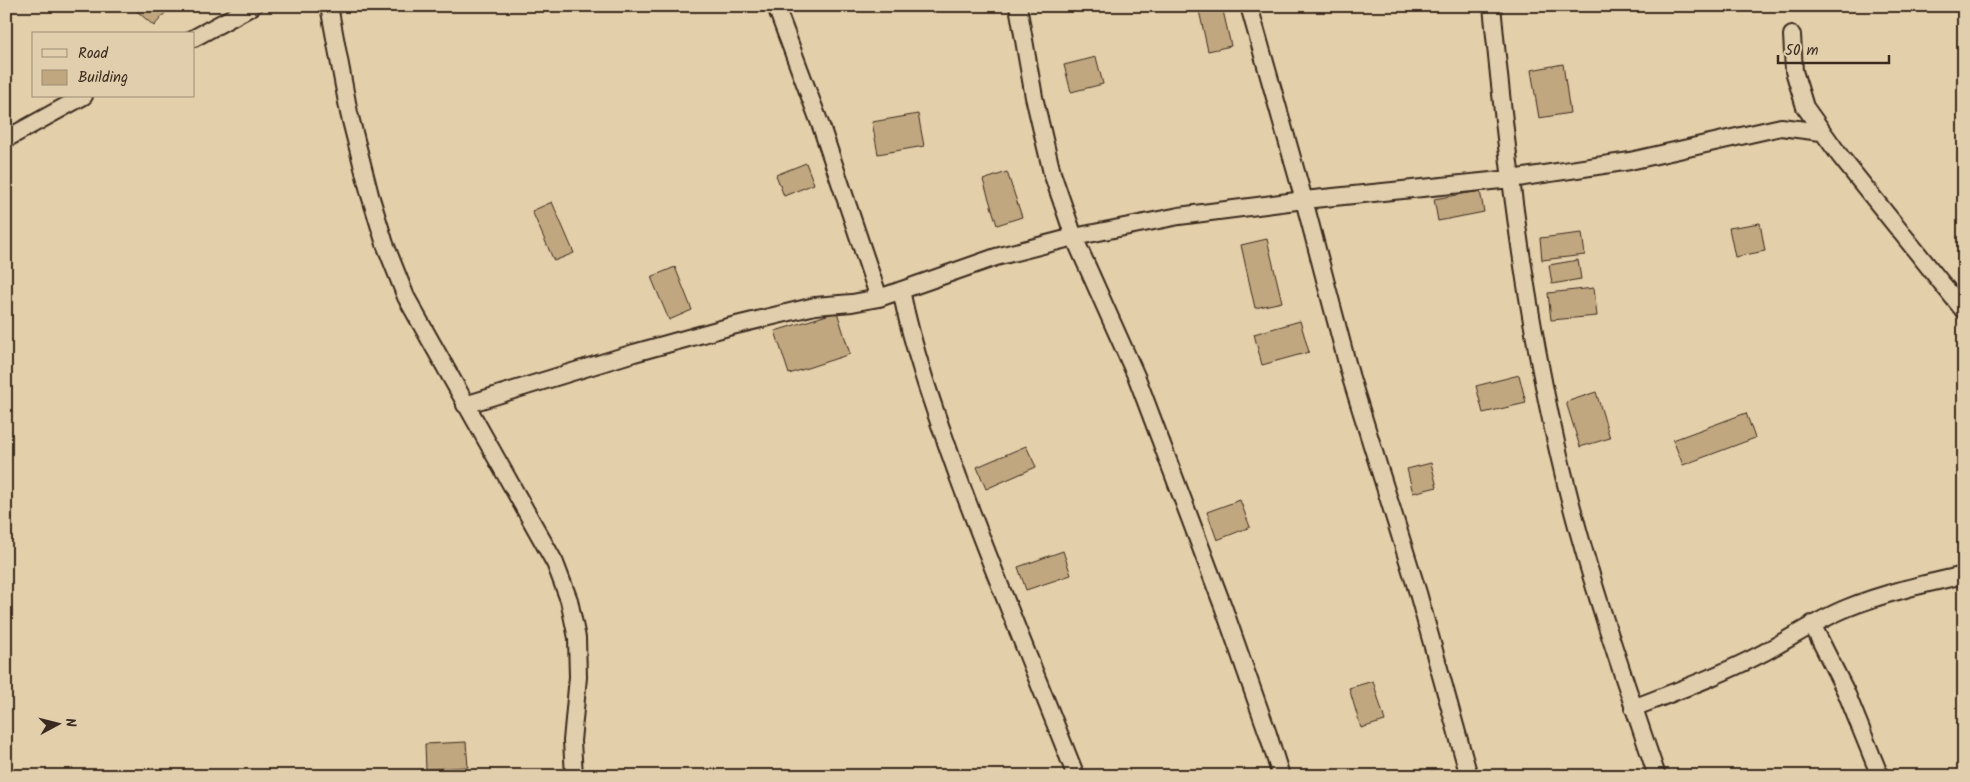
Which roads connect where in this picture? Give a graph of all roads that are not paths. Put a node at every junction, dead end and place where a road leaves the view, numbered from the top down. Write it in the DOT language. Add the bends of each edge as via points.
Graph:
graph roads {
  1 [pos="253,6"];
  2 [pos="329,6"];
  3 [pos="1018,6"];
  4 [pos="1249,6"];
  5 [pos="1492,6"];
  6 [pos="778,12"];
  7 [pos="1792,35"];
  8 [pos="195,37"];
  9 [pos="80,98"];
  10 [pos="1805,107"];
  11 [pos="1781,128"];
  12 [pos="1821,132"];
  13 [pos="6,139"];
  14 [pos="1511,179"];
  15 [pos="1304,200"];
  16 [pos="1074,237"];
  17 [pos="901,290"];
  18 [pos="879,298"];
  19 [pos="1963,310"];
  20 [pos="465,405"];
  21 [pos="1964,575"];
  22 [pos="1812,624"];
  23 [pos="1633,708"];
  24 [pos="574,776"];
  25 [pos="1076,776"];
  26 [pos="1281,776"];
  27 [pos="1469,776"];
  28 [pos="1657,776"];
  29 [pos="1880,776"];
  1 -- 8 [label="street"];
  2 -- 20 [label="street" via="348,113 385,244 406,296"];
  3 -- 16 [label="street" via="1052,173"];
  4 -- 15 [label="street"];
  5 -- 14 [label="street"];
  6 -- 18 [label="street" via="822,129"];
  7 -- 10 [label="street" via="1794,71"];
  9 -- 13 [label="street"];
  10 -- 11 [label="street"];
  10 -- 12 [label="street"];
  11 -- 12 [label="street"];
  11 -- 14 [label="street" via="1630,160"];
  12 -- 19 [label="street"];
  14 -- 15 [label="street"];
  14 -- 23 [label="street" via="1524,274 1547,399 1593,580"];
  15 -- 16 [label="street" via="1179,216"];
  15 -- 27 [label="street" via="1351,378 1418,593"];
  16 -- 17 [label="street" via="996,257"];
  16 -- 26 [label="street" via="1137,378 1227,618"];
  17 -- 18 [label="street"];
  17 -- 25 [label="street" via="908,324 938,420"];
  18 -- 20 [label="street" via="815,306 728,327"];
  20 -- 24 [label="street" via="555,563 568,600 577,638 578,677 572,741"];
  21 -- 22 [label="street" via="1894,592 1846,608"];
  22 -- 23 [label="street" via="1713,678"];
  22 -- 29 [label="street" via="1846,692"];
  23 -- 28 [label="street"];
}
